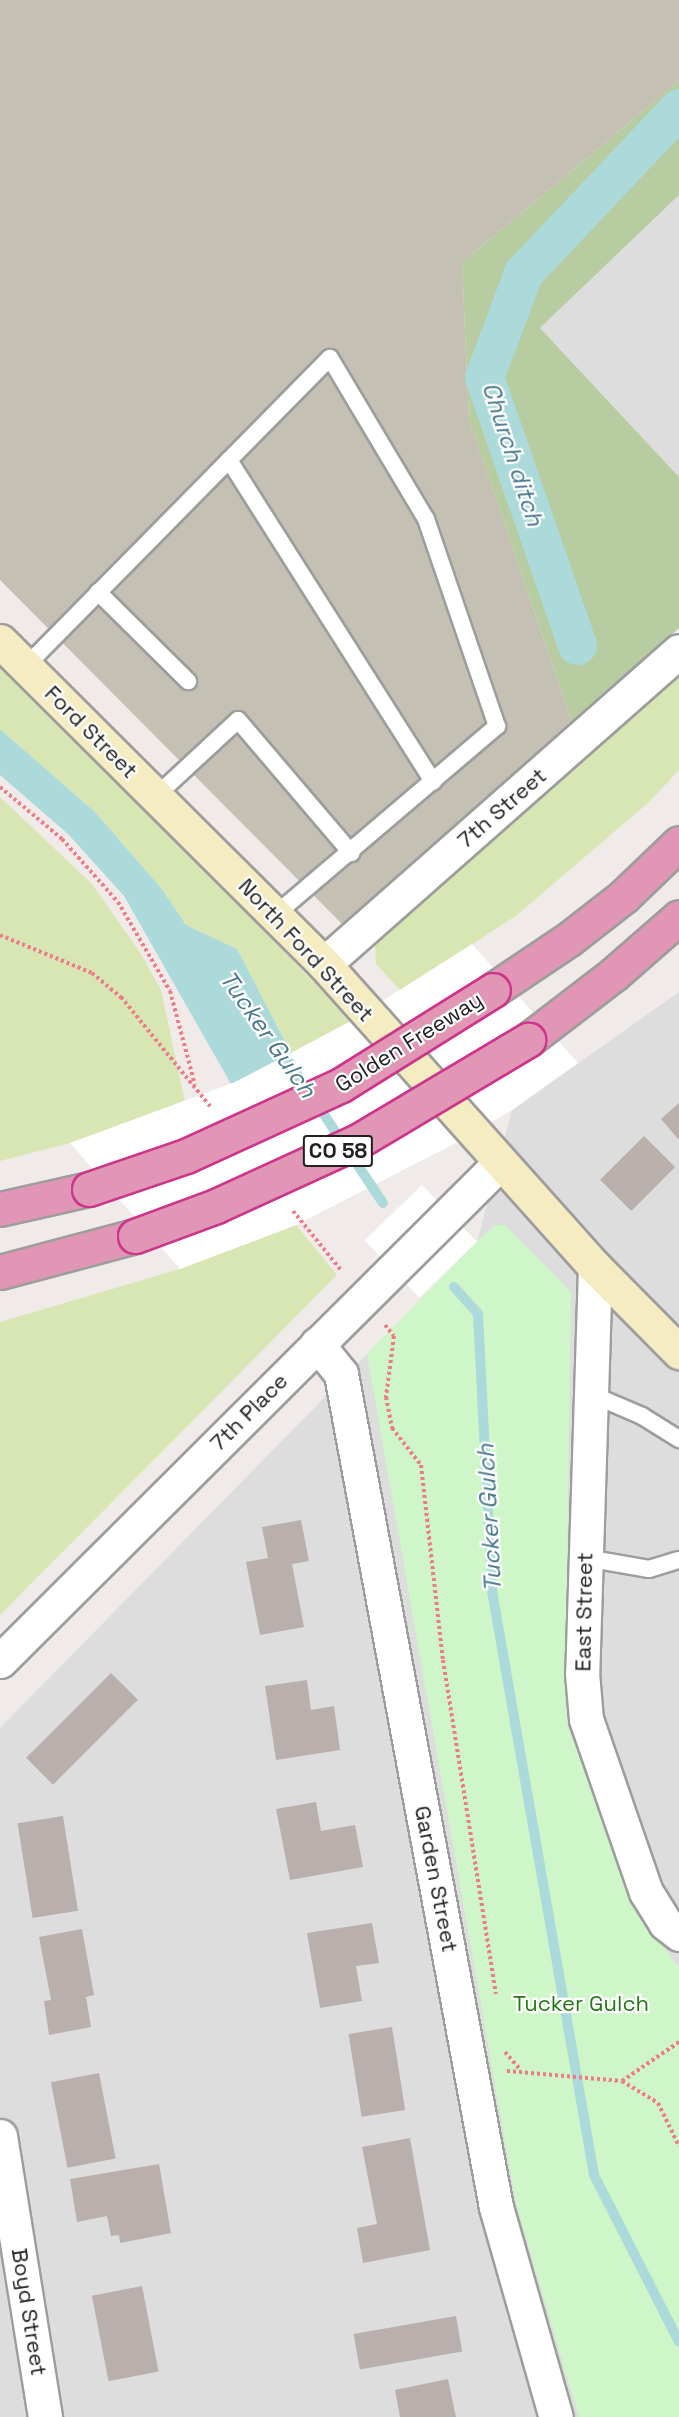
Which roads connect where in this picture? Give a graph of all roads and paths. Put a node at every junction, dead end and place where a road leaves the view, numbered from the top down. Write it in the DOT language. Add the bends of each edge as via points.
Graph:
graph roads {
  1 [pos="229,460"];
  2 [pos="98,592"];
  3 [pos="0,641"];
  4 [pos="679,651"];
  5 [pos="26,667"];
  6 [pos="188,681"];
  7 [pos="434,782"];
  8 [pos="0,787"];
  9 [pos="156,796"];
  10 [pos="183,823"];
  11 [pos="679,843"];
  12 [pos="351,853"];
  13 [pos="275,915"];
  14 [pos="679,917"];
  15 [pos="0,935"];
  16 [pos="679,942"];
  17 [pos="324,964"];
  18 [pos="528,1040"];
  19 [pos="500,1163"];
  20 [pos="0,1209"];
  21 [pos="595,1267"];
  22 [pos="0,1272"];
  23 [pos="317,1344"];
  24 [pos="679,1352"];
  25 [pos="591,1394"];
  26 [pos="679,1439"];
  27 [pos="586,1558"];
  28 [pos="679,1560"];
  29 [pos="0,1661"];
  30 [pos="679,1934"];
  31 [pos="679,2042"];
  32 [pos="520,2069"];
  33 [pos="622,2080"];
  34 [pos="0,2136"];
  35 [pos="679,2146"];
  36 [pos="10,2246"];
  37 [pos="45,2417"];
  38 [pos="556,2417"];
  1 -- 2 [label="lane"];
  1 -- 7 [label="lane"];
  1 -- 7 [label="lane" via="330,358 426,519 497,726"];
  2 -- 5 [label="lane"];
  2 -- 6 [label="lane"];
  3 -- 5 [label="street, Ford Street"];
  4 -- 17 [label="street, 7th Street"];
  5 -- 9 [label="street, Ford Street"];
  7 -- 12 [label="lane"];
  8 -- 15 [label="path" via="62,839 118,902 170,991 196,1089 121,997 92,973"];
  9 -- 10 [label="street, Ford Street"];
  9 -- 12 [label="lane" via="238,720"];
  10 -- 13 [label="street, North Ford Street"];
  11 -- 20 [label="highway, Golden Freeway / CO 58, bridge" via="587,925 390,1056 303,1104 186,1156 89,1189"];
  12 -- 13 [label="lane"];
  13 -- 17 [label="street, North Ford Street"];
  14 -- 18 [label="highway, CO 58" via="614,974"];
  16 -- 18 [label="highway"];
  17 -- 19 [label="street, North Ford Street"];
  18 -- 22 [label="highway, CO 58, bridge" via="360,1140 216,1206 135,1236"];
  19 -- 21 [label="street, North Ford Street"];
  19 -- 23 [label="street, 7th Place"];
  21 -- 24 [label="street"];
  21 -- 25 [label="street, East Street"];
  23 -- 29 [label="street, 7th Place"];
  23 -- 38 [label="street, Garden Street" via="341,1374 496,2207"];
  25 -- 26 [label="lane" via="642,1416"];
  25 -- 27 [label="street, East Street"];
  27 -- 28 [label="lane" via="649,1569"];
  27 -- 30 [label="street, East Street" via="582,1673 586,1719 646,1892 666,1923"];
  31 -- 33 [label="path"];
  32 -- 33 [label="path"];
  33 -- 35 [label="path" via="658,2103"];
  34 -- 36 [label="street, Boyd Street"];
  36 -- 37 [label="street, Boyd Street"];
}
